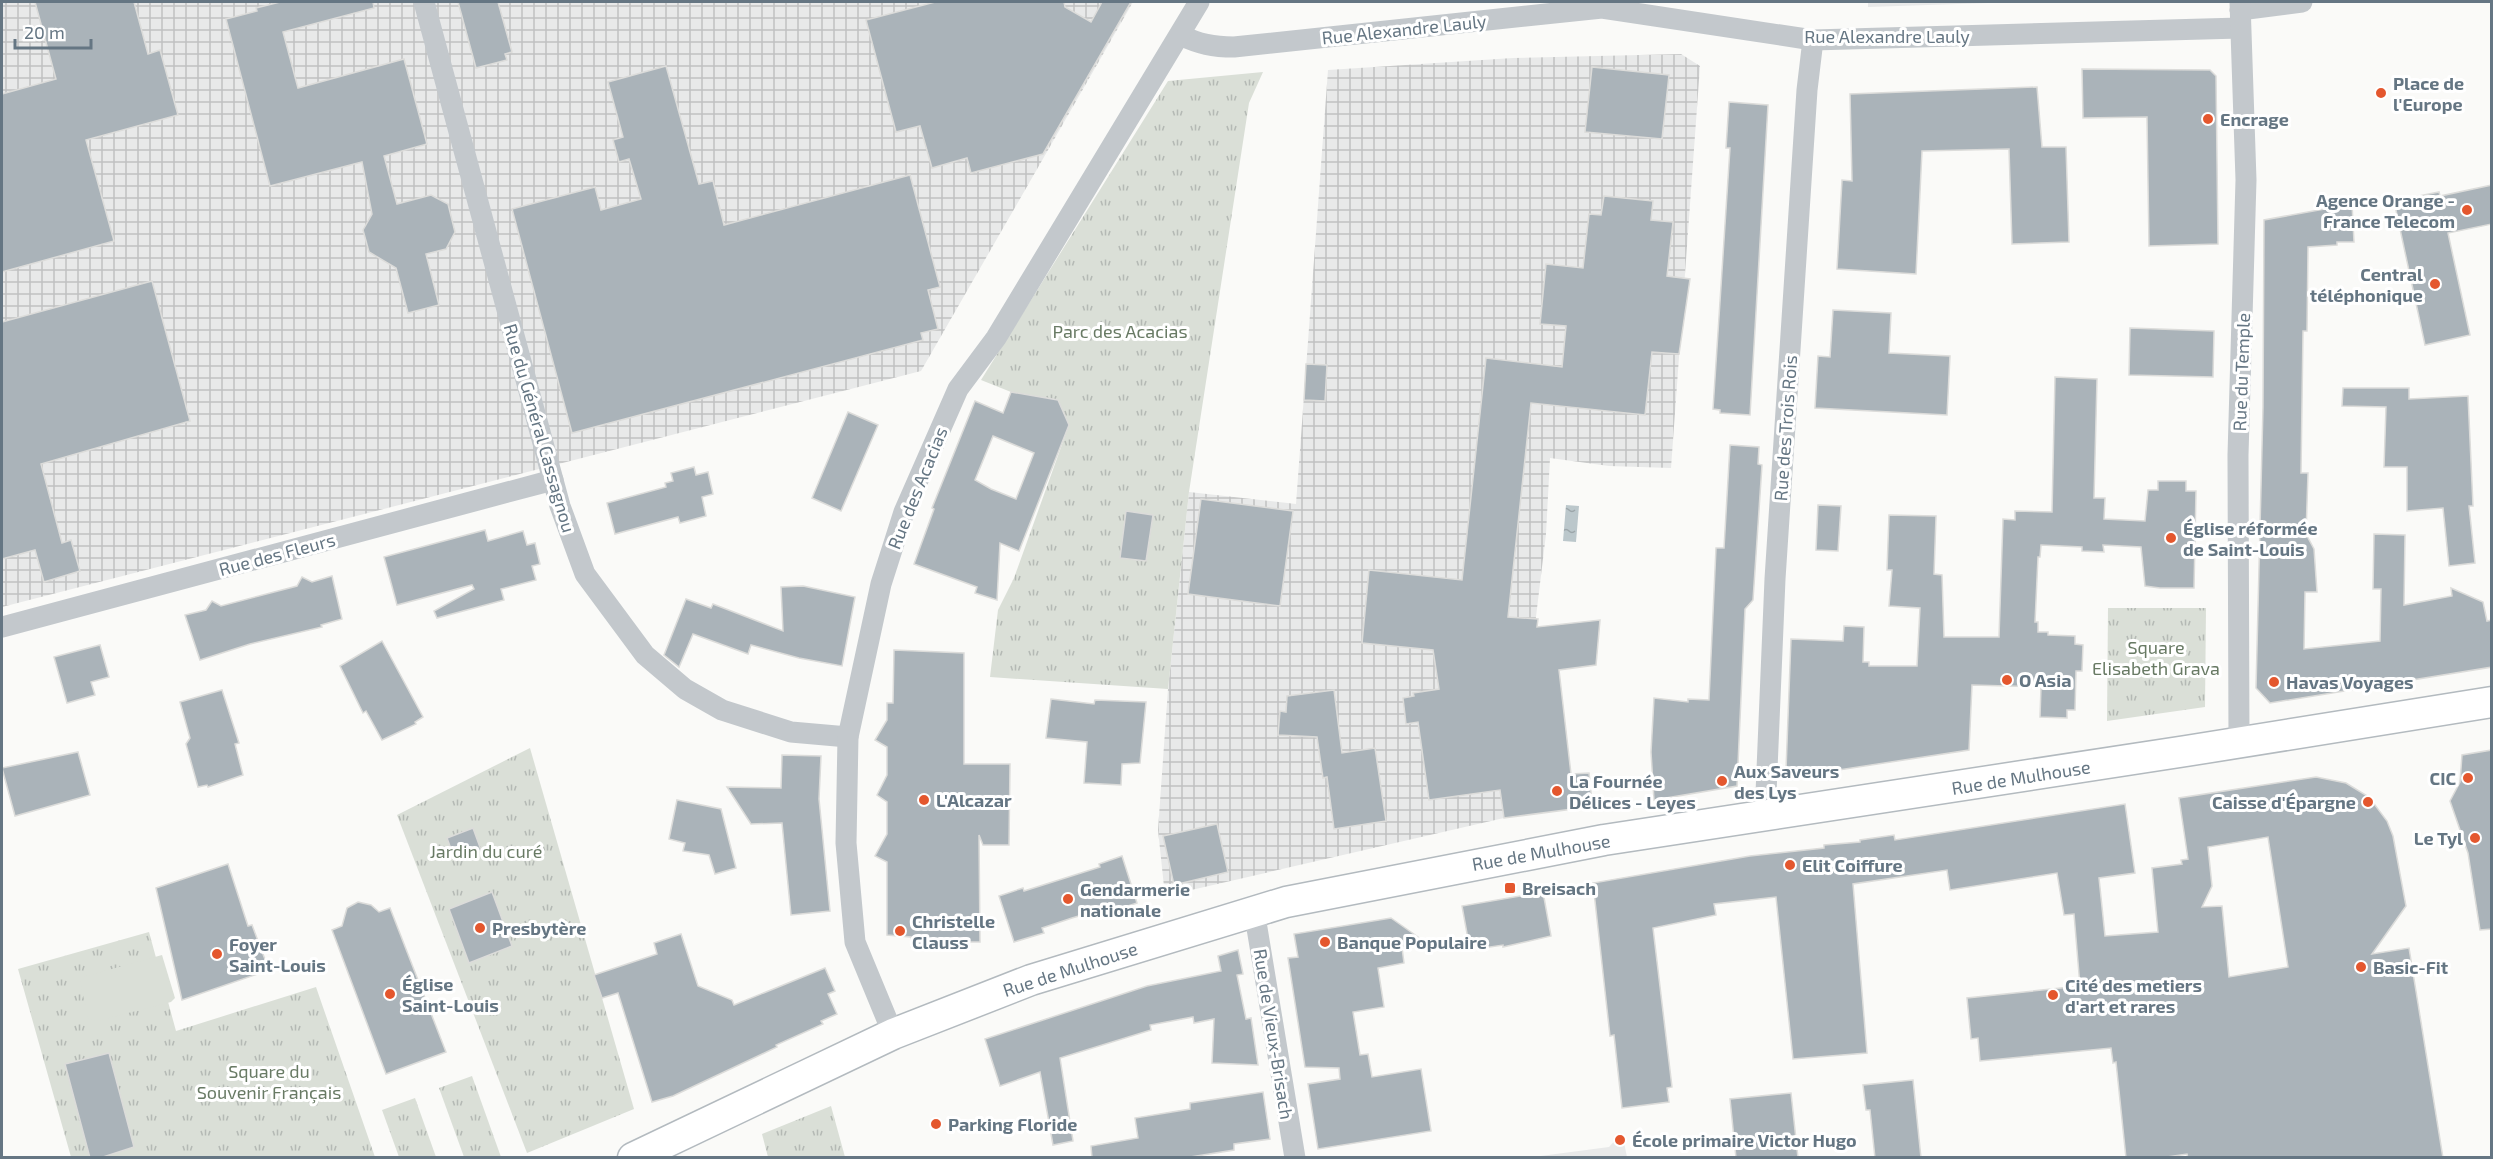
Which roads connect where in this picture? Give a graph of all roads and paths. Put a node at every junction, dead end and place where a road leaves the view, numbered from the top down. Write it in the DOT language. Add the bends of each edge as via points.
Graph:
graph roads {
  1 [pos="424,2"];
  2 [pos="1199,2"];
  3 [pos="2302,2"];
  4 [pos="2240,13"];
  5 [pos="1813,40"];
  6 [pos="1175,44"];
  7 [pos="553,480"];
  8 [pos="2,627"];
  9 [pos="2492,702"];
  10 [pos="848,737"];
  11 [pos="2239,743"];
  12 [pos="1765,817"];
  13 [pos="1254,910"];
  14 [pos="892,1034"];
  15 [pos="633,1158"];
  16 [pos="1295,1158"];
  1 -- 7 [label="street, Rue du Général Cassagnou"];
  2 -- 6 [label="street, Rue des Acacias"];
  3 -- 4 [label="street"];
  4 -- 5 [label="street, Rue Alexandre Lauly"];
  4 -- 11 [label="street, Rue du Temple" via="2246,180 2238,466"];
  5 -- 6 [label="street, Rue Alexandre Lauly" via="1602,8 1234,47"];
  5 -- 12 [label="street, Rue des Trois Rois" via="1775,579"];
  6 -- 10 [label="street, Rue des Acacias" via="996,338 958,389 904,512 881,584"];
  7 -- 8 [label="street, Rue des Fleurs"];
  7 -- 10 [label="street, Rue du Général Cassagnou" via="585,574 645,655 685,689 722,710 791,732"];
  9 -- 11 [label="main road, Rue de Mulhouse"];
  10 -- 14 [label="street, Rue des Acacias" via="846,843 855,942"];
  11 -- 12 [label="main road, Rue de Mulhouse"];
  12 -- 13 [label="main road, Rue de Mulhouse" via="1554,849"];
  13 -- 14 [label="main road, Rue de Mulhouse" via="1031,980"];
  13 -- 16 [label="street, Rue de Vieux-Brisach"];
  14 -- 15 [label="main road, Rue de Mulhouse"];
}
